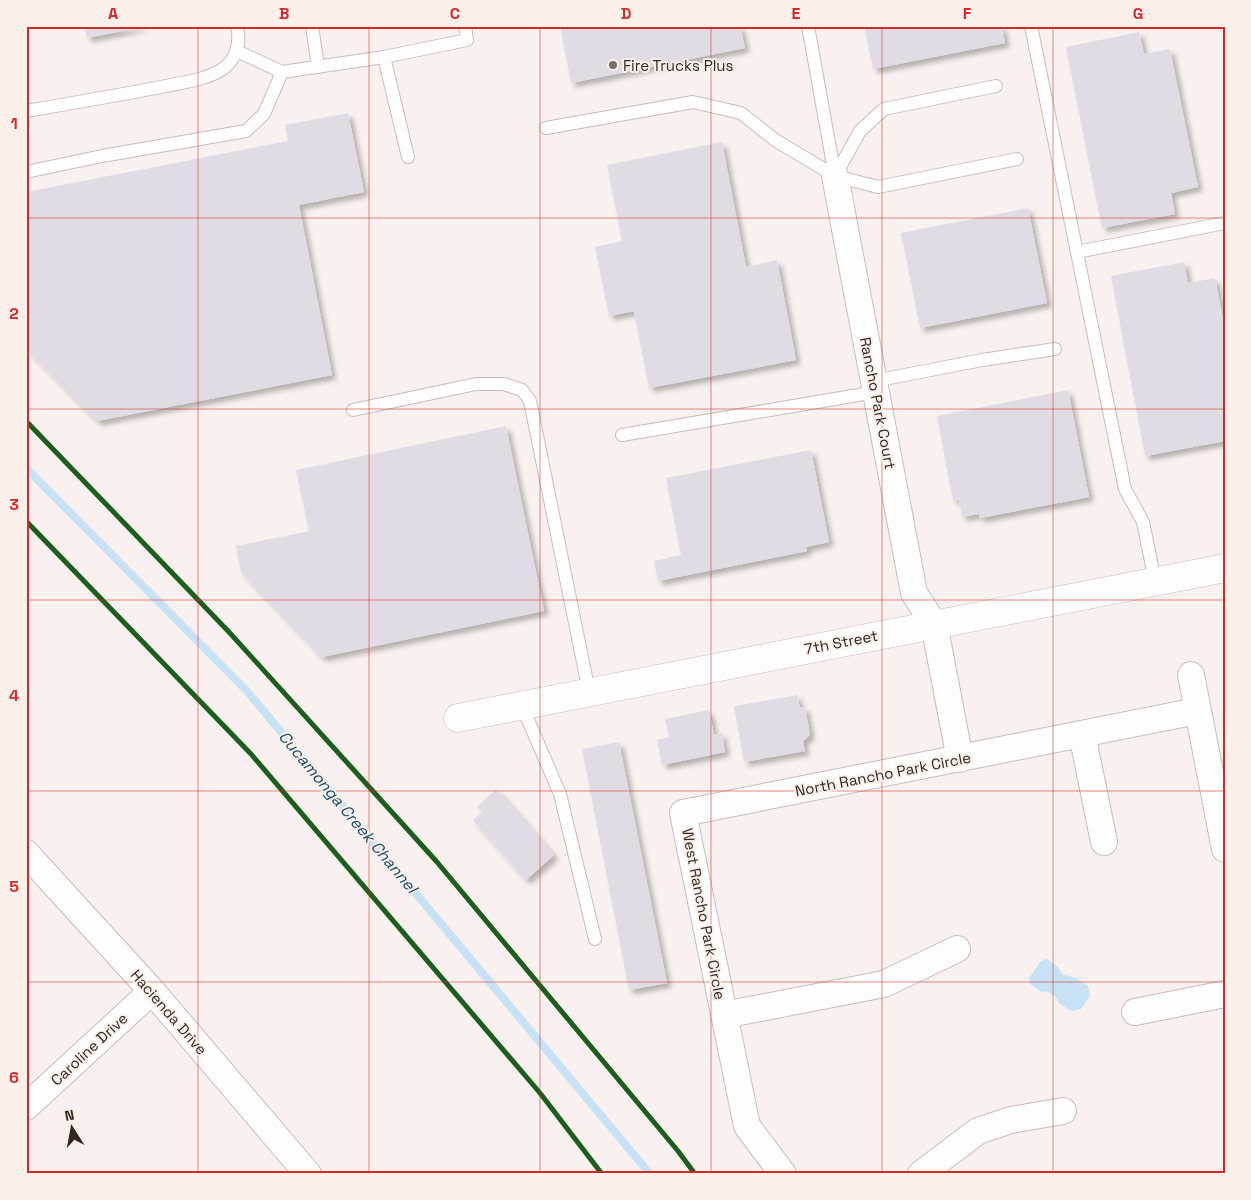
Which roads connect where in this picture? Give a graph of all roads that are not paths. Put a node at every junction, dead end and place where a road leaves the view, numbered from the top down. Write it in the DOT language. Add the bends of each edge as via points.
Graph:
graph roads {
  1 [pos="237,26"];
  2 [pos="312,26"];
  3 [pos="465,26"];
  4 [pos="808,26"];
  5 [pos="1031,26"];
  6 [pos="237,50"];
  7 [pos="384,57"];
  8 [pos="318,67"];
  9 [pos="282,72"];
  10 [pos="996,86"];
  11 [pos="26,111"];
  12 [pos="546,128"];
  13 [pos="408,157"];
  14 [pos="1017,159"];
  15 [pos="26,172"];
  16 [pos="835,176"];
  17 [pos="1225,223"];
  18 [pos="1076,252"];
  19 [pos="1055,349"];
  20 [pos="875,386"];
  21 [pos="353,410"];
  22 [pos="622,435"];
  23 [pos="1225,568"];
  24 [pos="1155,581"];
  25 [pos="934,624"];
  26 [pos="1191,675"];
  27 [pos="589,692"];
  28 [pos="522,706"];
  29 [pos="1197,711"];
  30 [pos="458,718"];
  31 [pos="1082,734"];
  32 [pos="960,759"];
  33 [pos="1221,799"];
  34 [pos="683,812"];
  35 [pos="1104,842"];
  36 [pos="1225,848"];
  37 [pos="26,852"];
  38 [pos="595,940"];
  39 [pos="957,949"];
  40 [pos="152,991"];
  41 [pos="1225,994"];
  42 [pos="1135,1012"];
  43 [pos="724,1015"];
  44 [pos="26,1107"];
  45 [pos="1063,1111"];
  46 [pos="308,1174"];
  47 [pos="782,1174"];
  48 [pos="921,1174"];
  1 -- 6 [label="lane"];
  2 -- 8 [label="lane"];
  3 -- 7 [label="lane" via="467,40"];
  4 -- 16 [label="lane"];
  5 -- 18 [label="lane"];
  6 -- 9 [label="lane"];
  6 -- 11 [label="lane" via="222,70 200,78"];
  7 -- 8 [label="lane"];
  7 -- 13 [label="lane"];
  8 -- 9 [label="lane"];
  9 -- 15 [label="lane" via="264,114 246,131"];
  10 -- 16 [label="lane" via="884,110 860,131"];
  12 -- 16 [label="lane" via="693,102 741,114 775,140"];
  14 -- 16 [label="lane" via="878,187"];
  16 -- 20 [label="street, Rancho Park Court"];
  17 -- 18 [label="lane"];
  18 -- 24 [label="lane" via="1124,489 1143,522"];
  19 -- 20 [label="lane" via="982,360"];
  20 -- 22 [label="lane"];
  20 -- 25 [label="street, Rancho Park Court" via="914,593"];
  21 -- 27 [label="lane" via="476,384 504,384 522,390 530,401"];
  23 -- 24 [label="street, 7th Street"];
  24 -- 25 [label="street, 7th Street"];
  25 -- 27 [label="street, 7th Street"];
  25 -- 32 [label="street"];
  26 -- 29 [label="street"];
  27 -- 28 [label="street, 7th Street"];
  28 -- 30 [label="street, 7th Street"];
  28 -- 38 [label="lane" via="560,794"];
  29 -- 31 [label="street, North Rancho Park Circle"];
  29 -- 33 [label="street"];
  31 -- 32 [label="street, North Rancho Park Circle"];
  31 -- 35 [label="street"];
  32 -- 34 [label="street, North Rancho Park Circle"];
  33 -- 36 [label="street"];
  34 -- 43 [label="street, West Rancho Park Circle"];
  37 -- 40 [label="street, Hacienda Drive"];
  39 -- 43 [label="street, West Rancho Park Circle" via="884,984"];
  40 -- 44 [label="street, Caroline Drive"];
  40 -- 46 [label="street, Hacienda Drive"];
  41 -- 42 [label="street"];
  43 -- 47 [label="street, West Rancho Park Circle" via="746,1126"];
  45 -- 48 [label="street" via="1011,1120 978,1131"];
}
